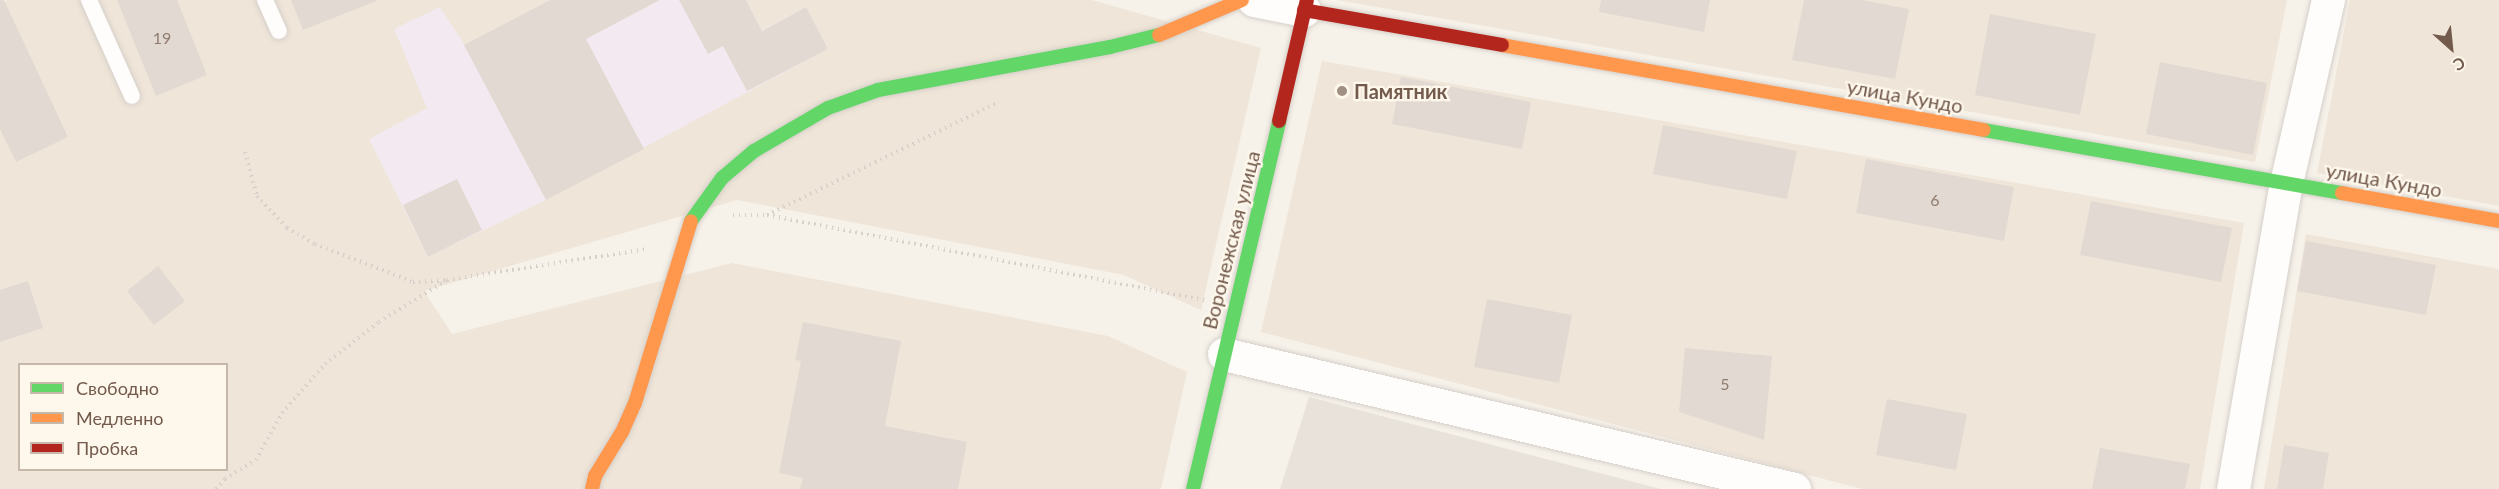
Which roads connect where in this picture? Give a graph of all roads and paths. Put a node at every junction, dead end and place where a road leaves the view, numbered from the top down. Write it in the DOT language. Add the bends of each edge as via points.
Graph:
graph roads {
  1 [pos="89,0"];
  2 [pos="265,0"];
  3 [pos="1242,0"];
  4 [pos="1254,0"];
  5 [pos="2328,0"];
  6 [pos="1305,5"];
  7 [pos="279,31"];
  8 [pos="132,96"];
  9 [pos="1003,100"];
  10 [pos="245,152"];
  11 [pos="2286,183"];
  12 [pos="693,214"];
  13 [pos="767,215"];
  14 [pos="2499,221"];
  15 [pos="683,243"];
  16 [pos="447,280"];
  17 [pos="1209,300"];
  18 [pos="1224,354"];
  19 [pos="216,489"];
  20 [pos="592,489"];
  21 [pos="1193,489"];
  22 [pos="1794,489"];
  23 [pos="2233,489"];
  1 -- 8 [label="lane"];
  2 -- 7 [label="lane"];
  3 -- 12 [label="street" via="1164,34 1059,58 878,90 828,108 754,151 722,178"];
  4 -- 6 [label="street"];
  5 -- 11 [label="street"];
  6 -- 11 [label="street, улица Кундо"];
  6 -- 18 [label="street, Воронежская улица"];
  9 -- 13 [label="path"];
  10 -- 16 [label="path" via="257,196 287,228 315,244 413,282"];
  11 -- 14 [label="street, улица Кундо"];
  11 -- 23 [label="street"];
  12 -- 13 [label="path"];
  12 -- 15 [label="street"];
  13 -- 17 [label="path"];
  15 -- 16 [label="path"];
  15 -- 20 [label="street" via="635,403 595,476"];
  16 -- 19 [label="path" via="379,322 325,364 282,413 255,460"];
  18 -- 21 [label="street, Воронежская улица"];
  18 -- 22 [label="street"];
}
